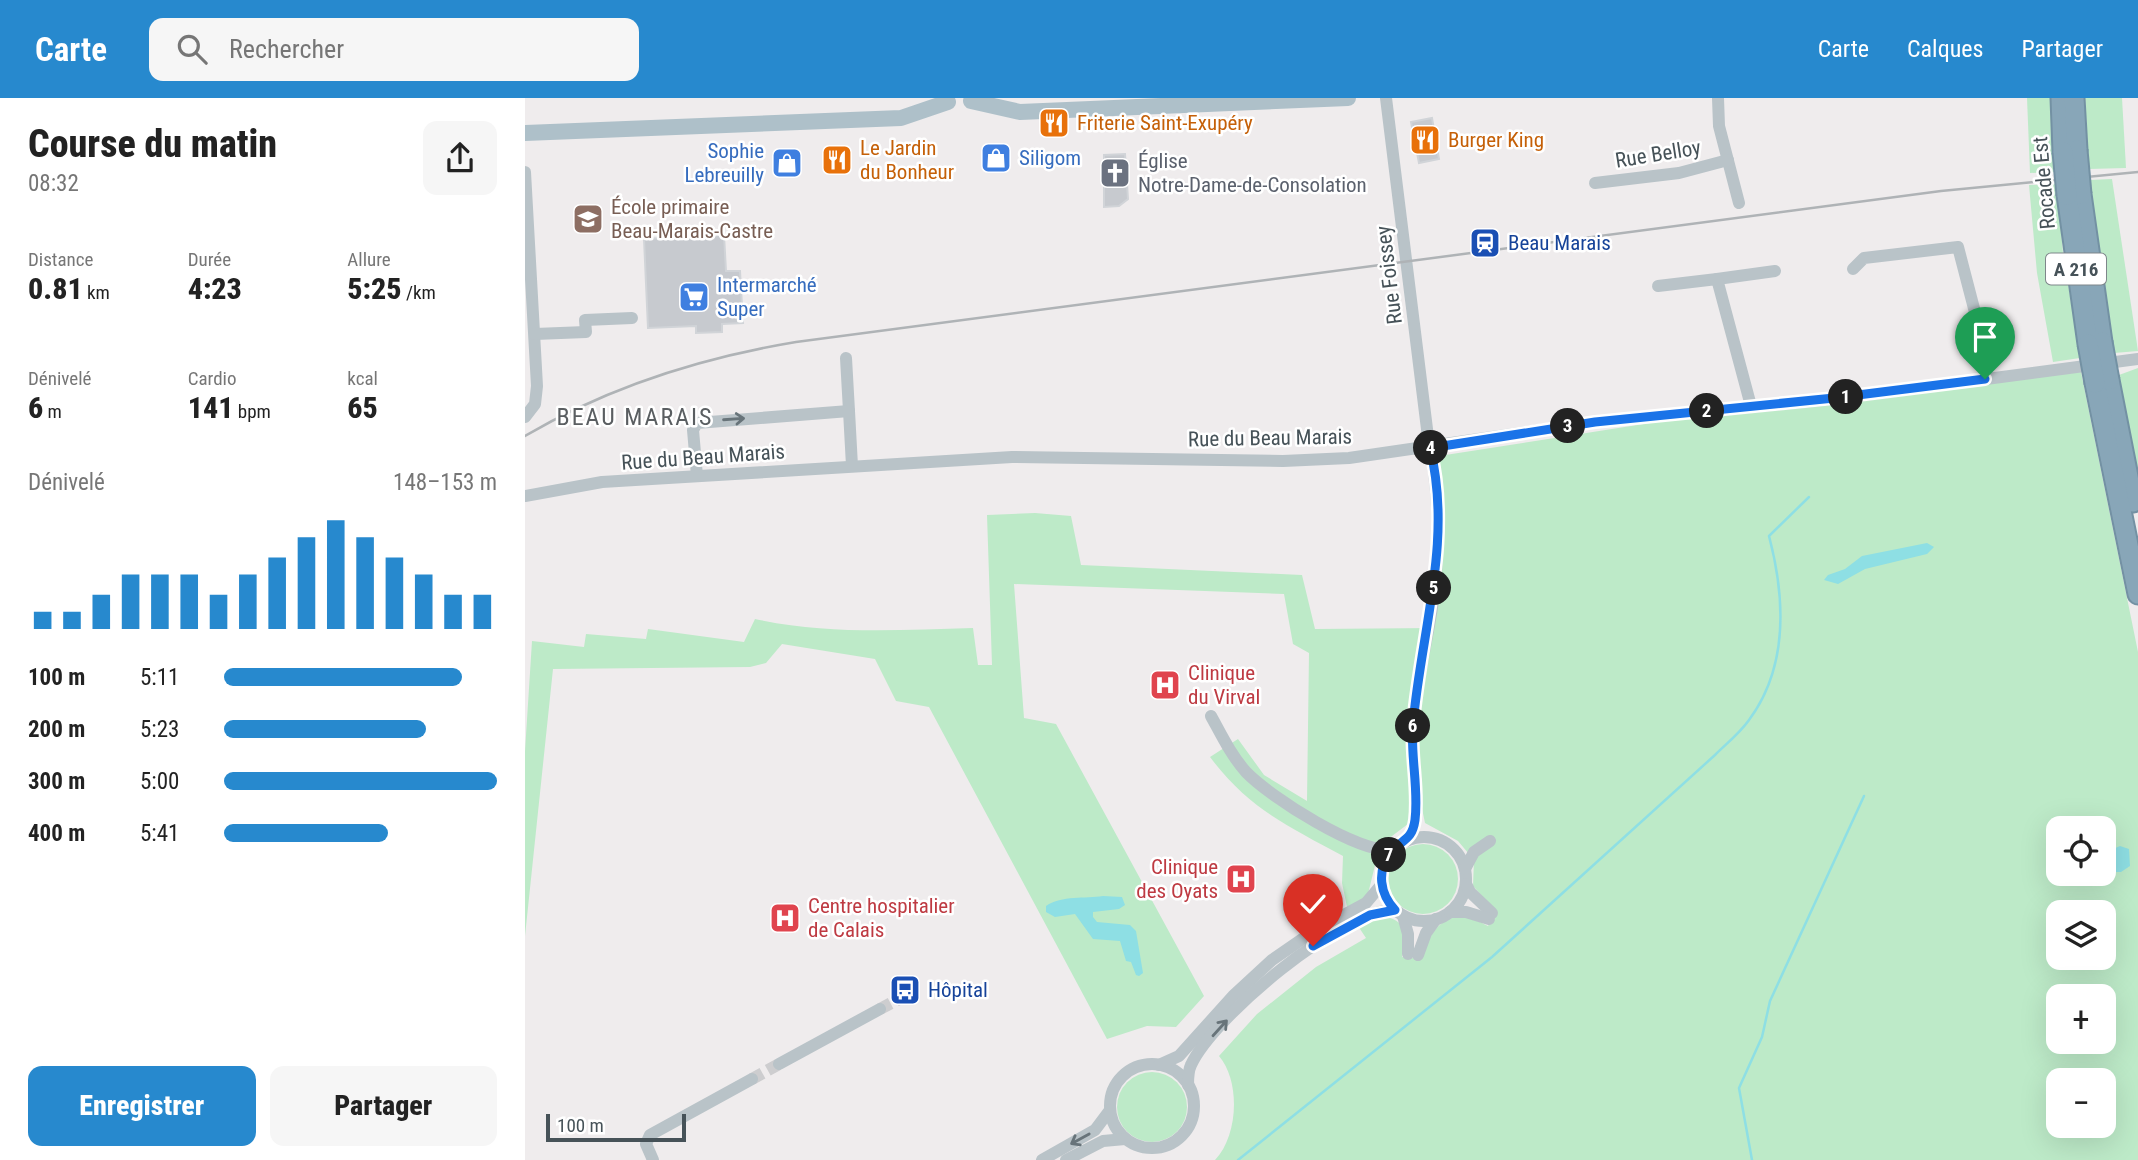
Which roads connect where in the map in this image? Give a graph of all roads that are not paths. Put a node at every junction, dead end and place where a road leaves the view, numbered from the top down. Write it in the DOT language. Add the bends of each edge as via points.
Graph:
graph roads {
  1 [pos="928,98"];
  2 [pos="993,98"];
  3 [pos="1348,98"];
  4 [pos="1385,98"];
  5 [pos="1718,98"];
  6 [pos="2061,98"];
  7 [pos="2074,98"];
  8 [pos="947,100"];
  9 [pos="973,100"];
  10 [pos="1178,100"];
  11 [pos="525,122"];
  12 [pos="525,133"];
  13 [pos="2070,151"];
  14 [pos="1728,160"];
  15 [pos="525,172"];
  16 [pos="1595,183"];
  17 [pos="1739,203"];
  18 [pos="1853,269"];
  19 [pos="1775,271"];
  20 [pos="1717,279"];
  21 [pos="1658,286"];
  22 [pos="632,318"];
  23 [pos="535,334"];
  24 [pos="846,358"];
  25 [pos="2138,359"];
  26 [pos="1985,379"];
  27 [pos="2102,382"];
  28 [pos="1751,407"];
  29 [pos="849,411"];
  30 [pos="525,417"];
  31 [pos="1430,448"];
  32 [pos="852,466"];
  33 [pos="697,476"];
  34 [pos="525,496"];
  35 [pos="2138,527"];
  36 [pos="2138,594"];
  37 [pos="1211,716"];
  38 [pos="1415,794"];
  39 [pos="1347,837"];
  40 [pos="1438,839"];
  41 [pos="1408,840"];
  42 [pos="1453,849"];
  43 [pos="1393,850"];
  44 [pos="1465,869"];
  45 [pos="1382,878"];
  46 [pos="1465,884"];
  47 [pos="1450,912"];
  48 [pos="1399,913"];
  49 [pos="1436,919"];
  50 [pos="880,1009"];
  51 [pos="779,1064"];
  52 [pos="1159,1065"];
  53 [pos="752,1079"];
  54 [pos="1188,1086"];
  55 [pos="1110,1110"];
  56 [pos="1125,1139"];
  57 [pos="653,1160"];
  58 [pos="1042,1160"];
  59 [pos="1066,1160"];
  1 -- 11 [label="main road" via="898,110 572,124"];
  2 -- 10 [label="main road" via="1022,104"];
  3 -- 10 [label="main road"];
  4 -- 31 [label="street, Rue Foissey"];
  5 -- 14 [label="street"];
  6 -- 13 [label="highway, Rocade Est / A 216"];
  7 -- 13 [label="highway, Rocade Est / A 216"];
  8 -- 9 [label="main road" via="963,105"];
  8 -- 12 [label="main road" via="901,118"];
  9 -- 10 [label="main road" via="1020,112"];
  13 -- 27 [label="highway, Rocade Est / A 216, bridge"];
  14 -- 16 [label="street, Rue Belloy" via="1679,173"];
  14 -- 17 [label="street"];
  15 -- 23 [label="street"];
  18 -- 26 [label="street" via="1864,258 1958,247 1977,320"];
  19 -- 20 [label="street"];
  20 -- 21 [label="street"];
  20 -- 28 [label="street"];
  22 -- 23 [label="street" via="585,320 586,332"];
  23 -- 30 [label="street" via="537,393 533,409"];
  24 -- 29 [label="street"];
  25 -- 26 [label="street, Rue du Beau Marais"];
  26 -- 28 [label="street, Rue du Beau Marais"];
  27 -- 35 [label="highway, Rocade Est / A 216"];
  27 -- 36 [label="highway, Rocade Est / A 216"];
  28 -- 31 [label="street, Rue du Beau Marais" via="1595,422"];
  29 -- 32 [label="street"];
  33 -- 29 [label="street, one-way" via="693,430 697,423"];
  31 -- 32 [label="street, Rue du Beau Marais" via="1299,461 1027,456"];
  31 -- 38 [label="street, Rue Foissey" via="1437,545 1413,726"];
  32 -- 33 [label="street, Rue du Beau Marais"];
  33 -- 34 [label="street, Rue du Beau Marais" via="591,483"];
  37 -- 39 [label="street" via="1232,754 1257,783"];
  38 -- 40 [label="street" via="1422,821"];
  38 -- 41 [label="street" via="1415,821"];
  39 -- 43 [label="street" via="1376,849"];
  39 -- 45 [label="street" via="1374,857"];
  40 -- 41 [label="street"];
  40 -- 42 [label="street"];
  41 -- 43 [label="street"];
  42 -- 44 [label="street"];
  42 -- 44 [label="street" via="1490,841 1474,852"];
  43 -- 45 [label="street"];
  44 -- 46 [label="street"];
  45 -- 48 [label="street" via="1386,898"];
  45 -- 52 [label="street" via="1366,903 1272,960 1179,1056"];
  46 -- 47 [label="street"];
  46 -- 47 [label="street" via="1490,916"];
  47 -- 49 [label="street"];
  48 -- 49 [label="street" via="1421,921"];
  48 -- 49 [label="street" via="1413,954"];
  54 -- 48 [label="street, one-way" via="1190,1067 1198,1054 1277,971 1357,921 1380,911"];
  50 -- 51 [label="street"];
  52 -- 54 [label="street" via="1177,1073"];
  52 -- 55 [label="street" via="1124,1074 1113,1090"];
  53 -- 57 [label="street" via="647,1138"];
  54 -- 56 [label="street" via="1193,1113 1179,1138 1152,1148"];
  55 -- 56 [label="street"];
  55 -- 58 [label="street, one-way" via="1095,1130"];
  56 -- 59 [label="street" via="1103,1141"];
}
